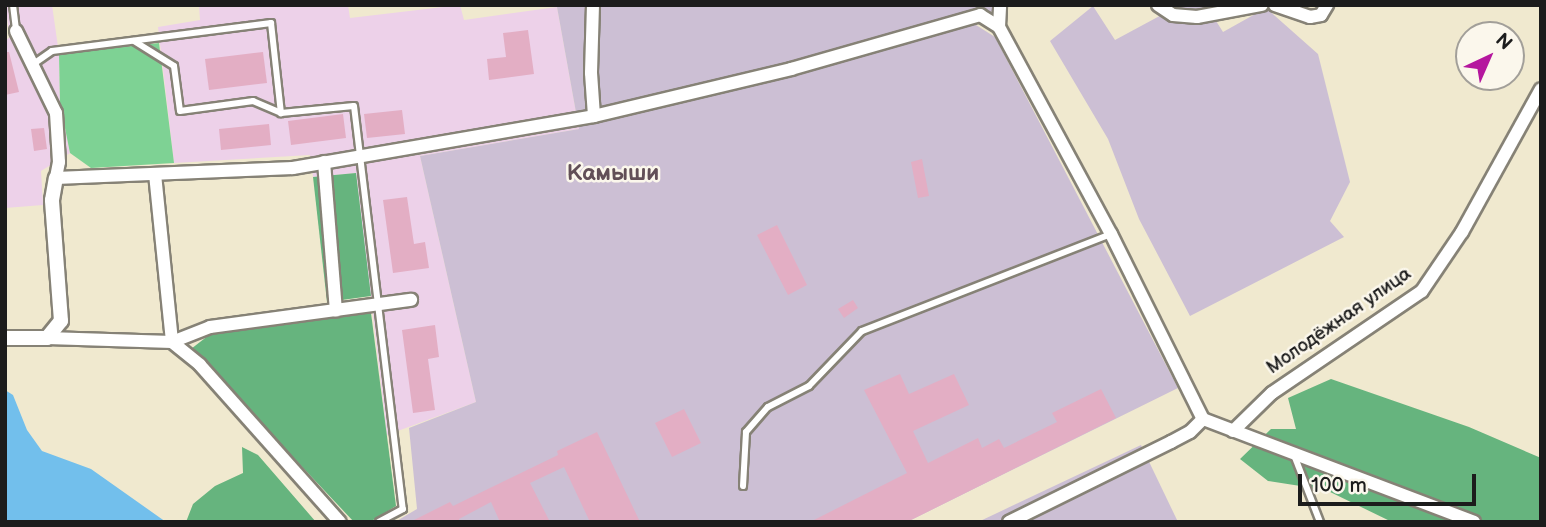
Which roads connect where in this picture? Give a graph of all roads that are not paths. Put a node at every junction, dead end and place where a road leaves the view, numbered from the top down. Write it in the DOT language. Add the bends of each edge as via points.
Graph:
graph roads {
  1 [pos="13,5"];
  2 [pos="593,5"];
  3 [pos="1000,5"];
  4 [pos="1158,5"];
  5 [pos="1262,5"];
  6 [pos="1275,5"];
  7 [pos="1327,5"];
  8 [pos="999,27"];
  9 [pos="16,30"];
  10 [pos="134,41"];
  11 [pos="31,65"];
  12 [pos="1541,89"];
  13 [pos="281,113"];
  14 [pos="594,116"];
  15 [pos="361,156"];
  16 [pos="324,162"];
  17 [pos="155,174"];
  18 [pos="56,178"];
  19 [pos="1111,234"];
  20 [pos="411,300"];
  21 [pos="380,306"];
  22 [pos="336,311"];
  23 [pos="5,338"];
  24 [pos="47,338"];
  25 [pos="172,342"];
  26 [pos="1203,419"];
  27 [pos="1233,431"];
  28 [pos="1294,455"];
  29 [pos="743,486"];
  30 [pos="341,522"];
  31 [pos="379,522"];
  32 [pos="1009,522"];
  33 [pos="1320,522"];
  34 [pos="1474,522"];
  1 -- 9 [label="lane"];
  2 -- 14 [label="street"];
  3 -- 8 [label="street"];
  4 -- 5 [label="street" via="1173,15 1197,17"];
  6 -- 7 [label="street" via="1317,17"];
  8 -- 14 [label="street" via="980,15 790,69"];
  8 -- 19 [label="street"];
  9 -- 11 [label="street"];
  10 -- 11 [label="lane" via="52,51"];
  10 -- 13 [label="lane" via="174,66 180,111 253,101"];
  10 -- 13 [label="lane" via="271,23"];
  11 -- 18 [label="street" via="56,113 60,162"];
  12 -- 27 [label="street, Молодёжная улица" via="1462,232 1422,291 1272,393"];
  13 -- 15 [label="lane" via="354,106"];
  14 -- 15 [label="street"];
  15 -- 16 [label="street"];
  15 -- 21 [label="lane"];
  16 -- 17 [label="street"];
  16 -- 22 [label="street"];
  17 -- 18 [label="street"];
  17 -- 25 [label="street"];
  18 -- 24 [label="street" via="52,200 61,321"];
  19 -- 26 [label="street"];
  19 -- 29 [label="lane" via="862,331 809,386 768,407 746,432"];
  20 -- 21 [label="street"];
  21 -- 22 [label="street"];
  21 -- 31 [label="lane" via="403,509"];
  22 -- 25 [label="street" via="209,327"];
  23 -- 24 [label="street"];
  24 -- 25 [label="street"];
  25 -- 30 [label="street" via="200,365"];
  26 -- 27 [label="street"];
  26 -- 32 [label="street" via="1190,432"];
  27 -- 28 [label="street"];
  28 -- 33 [label="lane"];
  28 -- 34 [label="street"];
}
